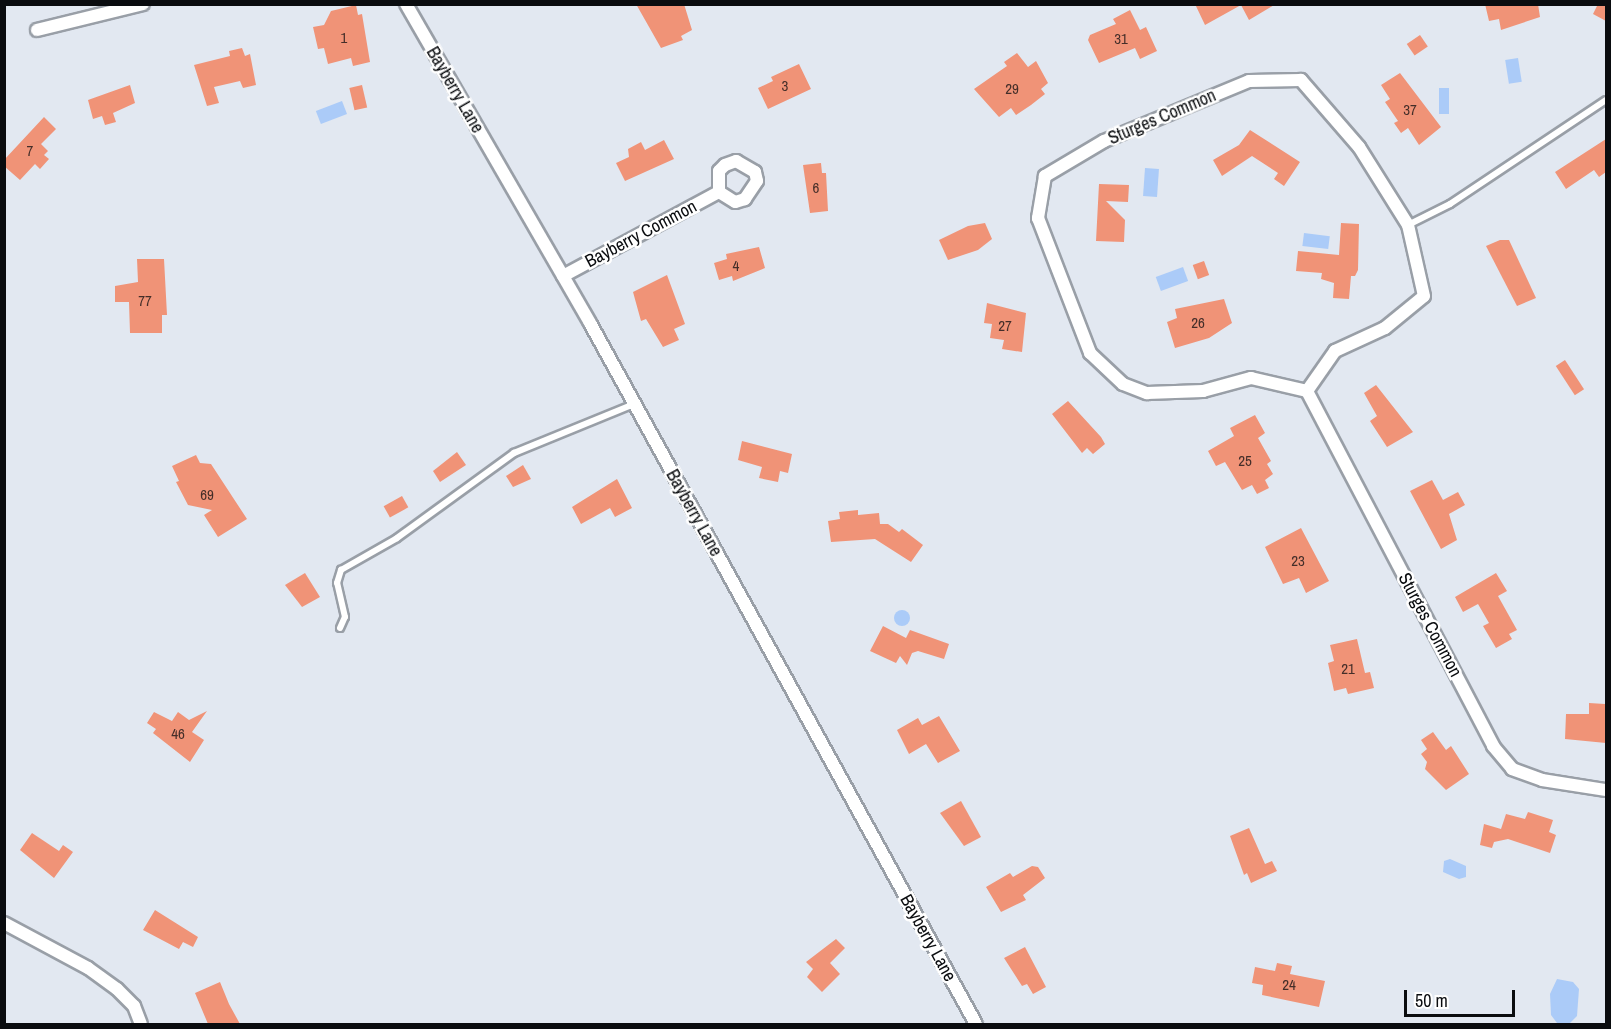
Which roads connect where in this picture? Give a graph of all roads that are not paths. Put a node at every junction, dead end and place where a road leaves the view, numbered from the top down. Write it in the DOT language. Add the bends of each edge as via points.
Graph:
graph roads {
  1 [pos="143,4"];
  2 [pos="406,4"];
  3 [pos="37,30"];
  4 [pos="1606,100"];
  5 [pos="719,192"];
  6 [pos="1408,225"];
  7 [pos="563,276"];
  8 [pos="1307,391"];
  9 [pos="634,404"];
  10 [pos="340,628"];
  11 [pos="1606,790"];
  12 [pos="4,923"];
  13 [pos="141,1024"];
  14 [pos="976,1024"];
  1 -- 3 [label="street"];
  2 -- 7 [label="street, Bayberry Lane"];
  4 -- 6 [label="lane" via="1450,204"];
  5 -- 7 [label="street, Bayberry Common"];
  6 -- 8 [label="street, Sturges Common" via="1424,296 1385,328 1335,351"];
  6 -- 8 [label="street, Sturges Common" via="1359,147 1301,80 1249,81 1104,141 1045,176 1038,218 1049,254 1090,353 1123,384 1148,393 1203,391 1251,378"];
  7 -- 9 [label="street, Bayberry Lane"];
  8 -- 11 [label="street, Sturges Common" via="1493,746 1512,769 1542,780"];
  9 -- 10 [label="lane" via="514,453 397,538 341,570 337,583 345,617"];
  9 -- 14 [label="street, Bayberry Lane"];
  12 -- 13 [label="street" via="88,968 117,989 134,1006"];
}
